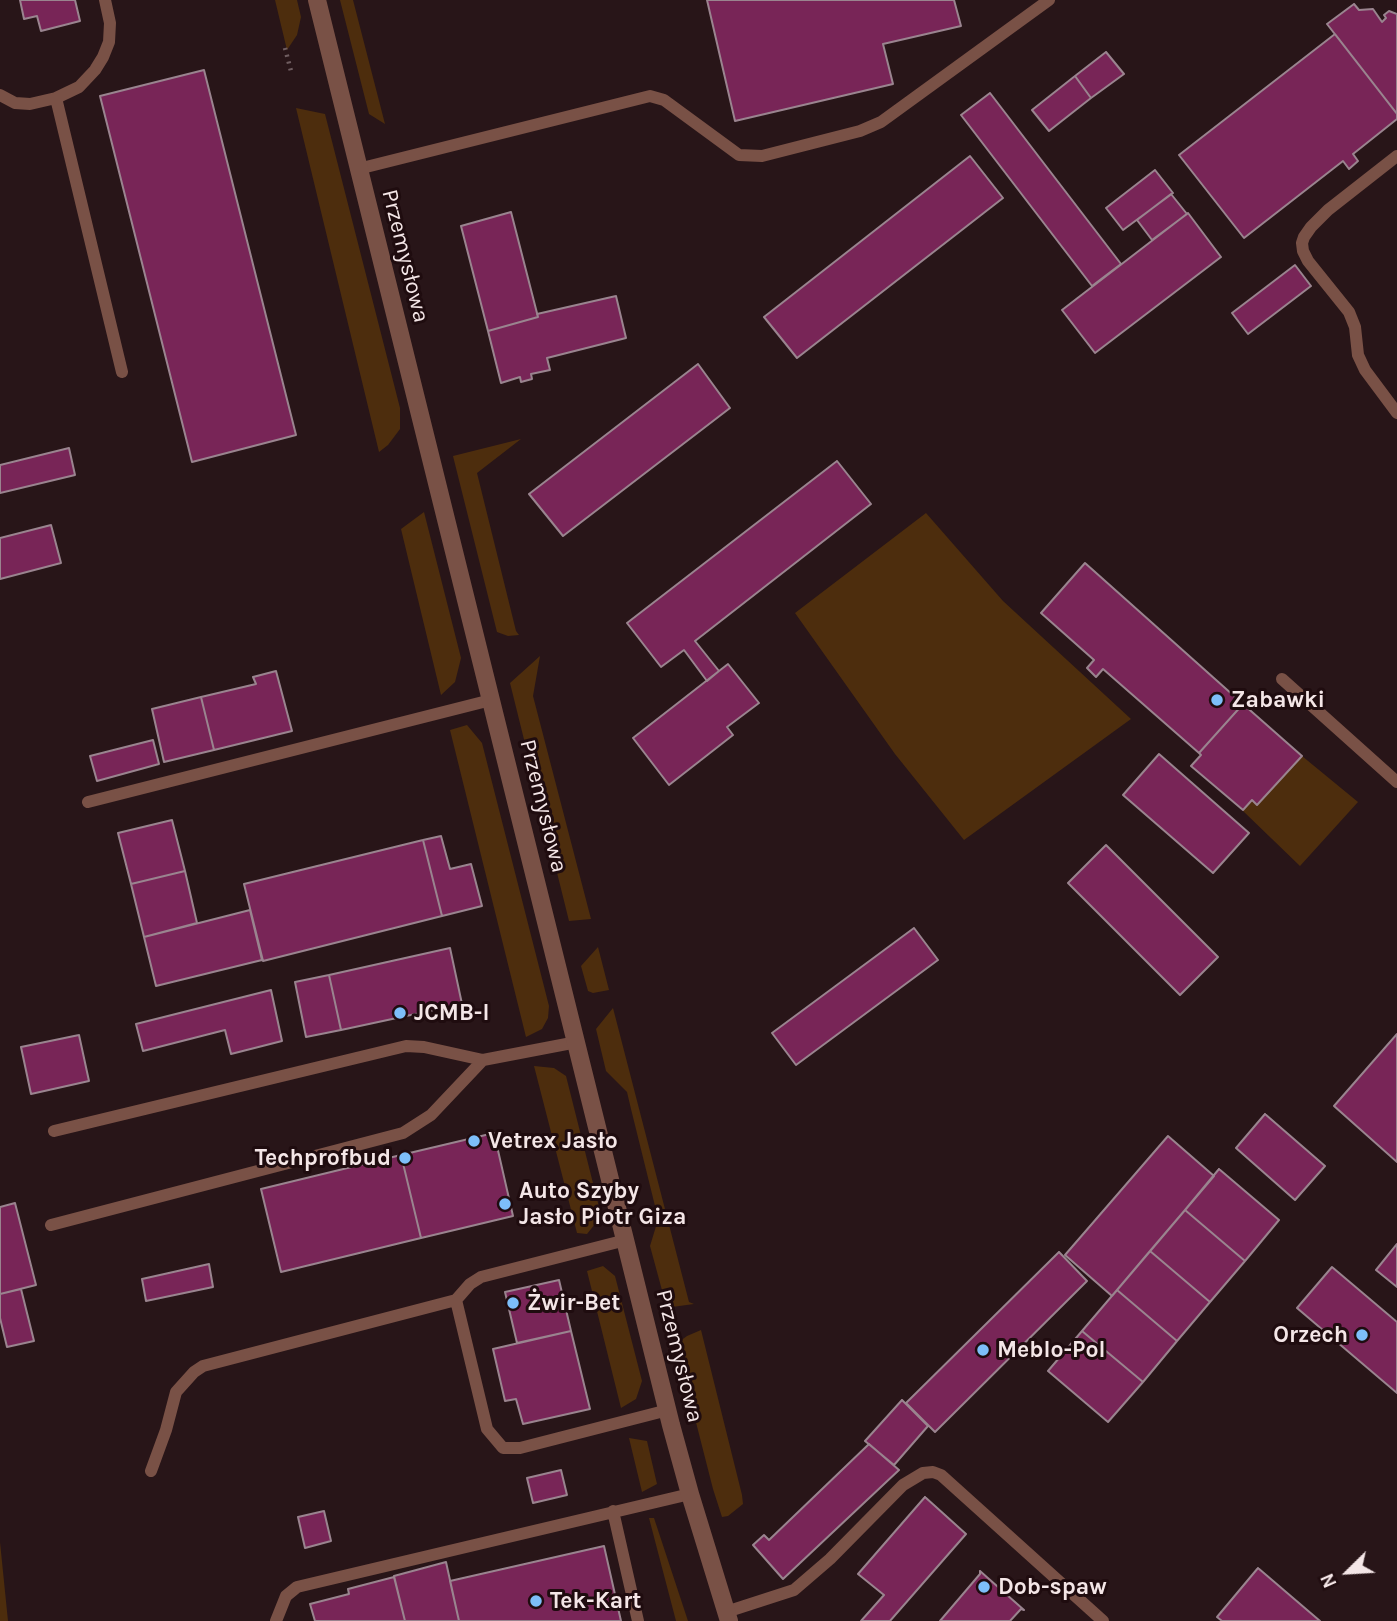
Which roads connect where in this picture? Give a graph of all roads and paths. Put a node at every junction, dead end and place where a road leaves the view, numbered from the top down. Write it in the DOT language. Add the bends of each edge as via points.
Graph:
graph roads {
  1 [pos="105,0"];
  2 [pos="317,0"];
  3 [pos="1049,0"];
  4 [pos="285,48"];
  5 [pos="292,75"];
  6 [pos="0,95"];
  7 [pos="56,98"];
  8 [pos="1397,156"];
  9 [pos="358,169"];
  10 [pos="122,372"];
  11 [pos="1397,414"];
  12 [pos="1282,679"];
  13 [pos="491,699"];
  14 [pos="1397,782"];
  15 [pos="89,802"];
  16 [pos="577,1042"];
  17 [pos="483,1060"];
  18 [pos="54,1131"];
  19 [pos="51,1225"];
  20 [pos="626,1240"];
  21 [pos="456,1300"];
  22 [pos="668,1410"];
  23 [pos="151,1471"];
  24 [pos="690,1494"];
  25 [pos="613,1511"];
  26 [pos="728,1616"];
  27 [pos="276,1621"];
  28 [pos="638,1621"];
  29 [pos="1103,1621"];
  1 -- 7 [label="lane" via="110,23 103,57 79,87"];
  2 -- 9 [label="street, Przemysłowa"];
  3 -- 9 [label="lane" via="881,122 762,156 739,155 664,100 650,96"];
  4 -- 5 [label="path"];
  6 -- 7 [label="lane" via="30,104"];
  7 -- 10 [label="lane"];
  8 -- 11 [label="lane" via="1328,210 1302,243 1308,261 1349,312 1365,370"];
  9 -- 13 [label="street, Przemysłowa"];
  12 -- 14 [label="lane"];
  13 -- 15 [label="lane"];
  13 -- 16 [label="street, Przemysłowa"];
  16 -- 17 [label="lane"];
  16 -- 20 [label="street, Przemysłowa"];
  17 -- 18 [label="lane" via="406,1046"];
  17 -- 19 [label="lane" via="430,1115 403,1133"];
  20 -- 21 [label="lane" via="481,1277"];
  20 -- 22 [label="street, Przemysłowa"];
  21 -- 22 [label="lane" via="487,1429 503,1448 516,1449"];
  21 -- 23 [label="lane" via="203,1366 176,1392"];
  22 -- 24 [label="street, Przemysłowa"];
  24 -- 25 [label="lane"];
  24 -- 26 [label="street, Przemysłowa"];
  25 -- 27 [label="lane" via="298,1587 286,1596"];
  25 -- 28 [label="lane"];
  26 -- 29 [label="lane" via="794,1590 903,1485 933,1472"];
}
